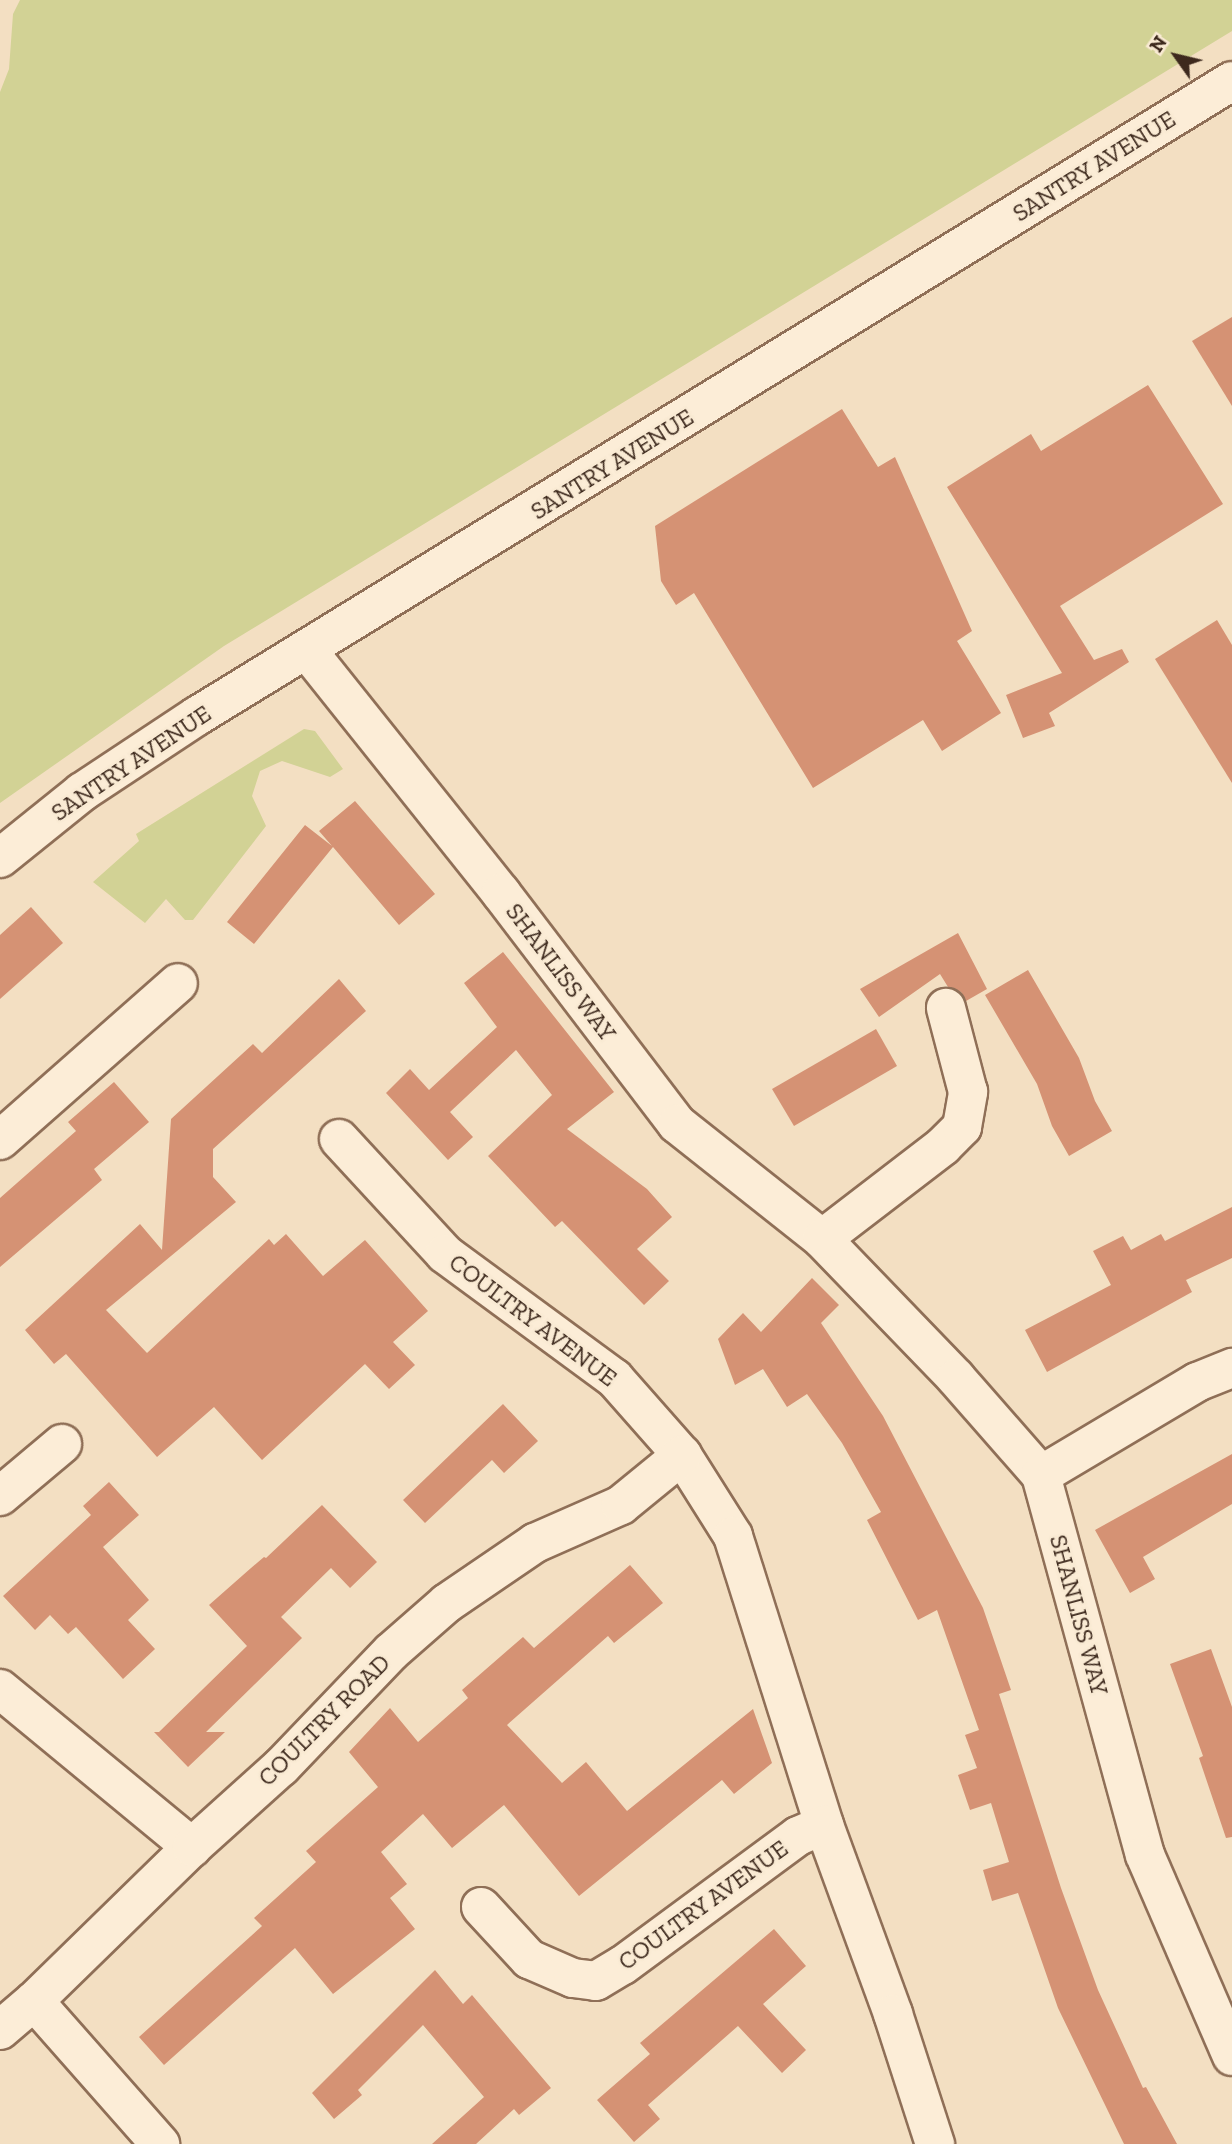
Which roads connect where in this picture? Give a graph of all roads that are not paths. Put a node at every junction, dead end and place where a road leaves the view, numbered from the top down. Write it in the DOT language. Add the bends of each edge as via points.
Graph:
graph roads {
  1 [pos="1232,81"];
  2 [pos="317,663"];
  3 [pos="0,858"];
  4 [pos="178,983"];
  5 [pos="946,1007"];
  6 [pos="339,1139"];
  7 [pos="0,1140"];
  8 [pos="822,1239"];
  9 [pos="1232,1368"];
  10 [pos="62,1444"];
  11 [pos="682,1455"];
  12 [pos="1041,1475"];
  13 [pos="0,1496"];
  14 [pos="0,1689"];
  15 [pos="824,1825"];
  16 [pos="192,1847"];
  17 [pos="481,1906"];
  18 [pos="34,2001"];
  19 [pos="0,2030"];
  20 [pos="1232,2056"];
  21 [pos="160,2144"];
  22 [pos="936,2144"];
  1 -- 2 [label="street, SANTRY AVENUE"];
  2 -- 3 [label="street, SANTRY AVENUE" via="82,792"];
  2 -- 8 [label="street, SHANLISS WAY" via="677,1124"];
  4 -- 7 [label="street"];
  5 -- 8 [label="street" via="968,1093 962,1127"];
  6 -- 11 [label="street, COULTRY AVENUE" via="446,1254 614,1378"];
  8 -- 12 [label="street, SHANLISS WAY" via="956,1378"];
  9 -- 12 [label="street" via="1197,1382"];
  10 -- 13 [label="street"];
  11 -- 15 [label="street, COULTRY AVENUE" via="733,1536"];
  11 -- 16 [label="street, COULTRY ROAD" via="621,1505 535,1543 447,1603 391,1652 281,1767"];
  12 -- 20 [label="street, SHANLISS WAY" via="1145,1855"];
  14 -- 16 [label="street"];
  15 -- 17 [label="street, COULTRY AVENUE" via="798,1836 596,1980 573,1978 529,1959"];
  15 -- 22 [label="street, COULTRY AVENUE"];
  16 -- 18 [label="street, COULTRY ROAD"];
  18 -- 19 [label="street, COULTRY ROAD"];
  18 -- 21 [label="street"];
}
